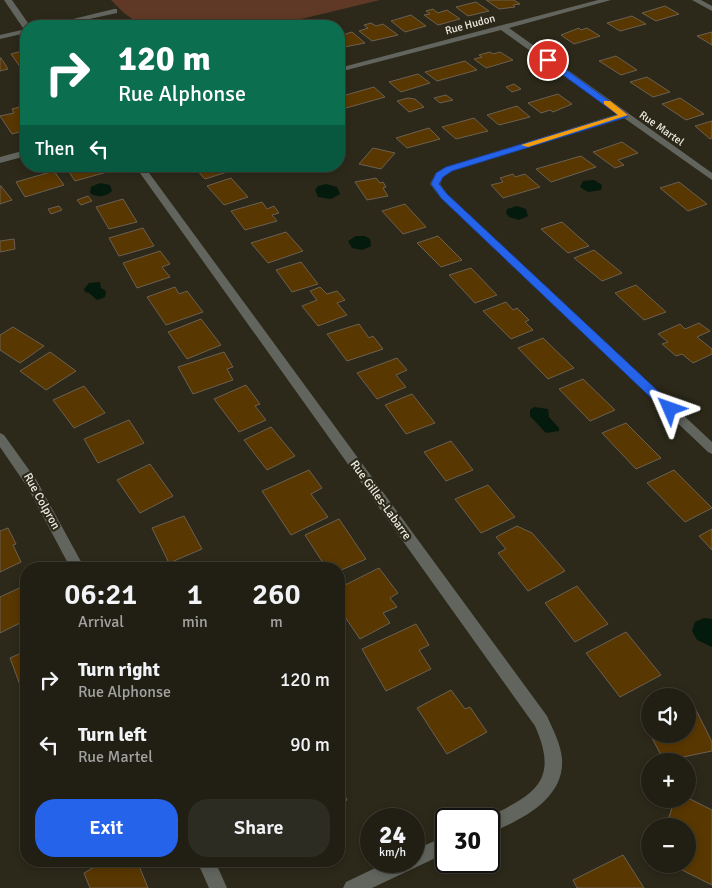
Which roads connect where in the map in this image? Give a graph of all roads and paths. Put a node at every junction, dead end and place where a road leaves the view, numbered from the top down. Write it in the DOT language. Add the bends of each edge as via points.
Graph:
graph roads {
  1 [pos="8,0"];
  2 [pos="607,0"];
  3 [pos="696,0"];
  4 [pos="712,9"];
  5 [pos="114,11"];
  6 [pos="22,20"];
  7 [pos="74,20"];
  8 [pos="502,27"];
  9 [pos="20,32"];
  10 [pos="0,37"];
  11 [pos="345,68"];
  12 [pos="624,115"];
  13 [pos="20,155"];
  14 [pos="0,160"];
  15 [pos="143,172"];
  16 [pos="712,177"];
  17 [pos="0,438"];
  18 [pos="712,449"];
  19 [pos="74,562"];
  20 [pos="500,819"];
  21 [pos="209,867"];
  22 [pos="384,873"];
  23 [pos="218,888"];
  24 [pos="352,888"];
  1 -- 6 [label="street"];
  2 -- 8 [label="street, Rue Hudon"];
  3 -- 4 [label="street"];
  5 -- 7 [label="street"];
  8 -- 11 [label="street, Rue Hudon"];
  8 -- 12 [label="street, Rue Martel"];
  9 -- 10 [label="street"];
  12 -- 16 [label="street, Rue Martel"];
  12 -- 18 [label="street" via="449,169 439,175 435,184"];
  13 -- 14 [label="street"];
  15 -- 20 [label="street, Rue Gilles-Labarre" via="542,721 554,761 550,783 542,795 524,808"];
  17 -- 19 [label="street, Rue Colpron" via="19,461"];
  21 -- 23 [label="street"];
  22 -- 24 [label="street"];
}
